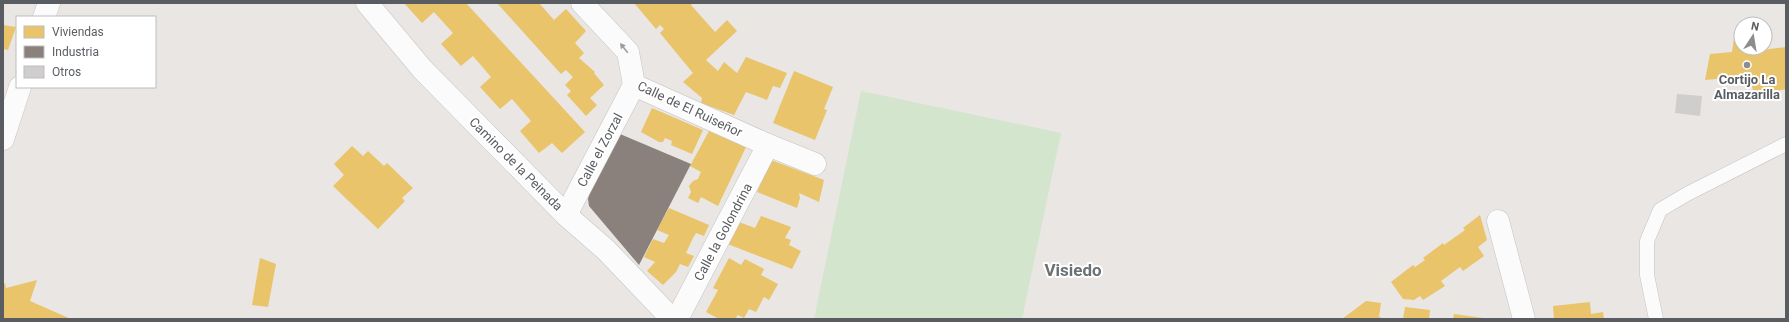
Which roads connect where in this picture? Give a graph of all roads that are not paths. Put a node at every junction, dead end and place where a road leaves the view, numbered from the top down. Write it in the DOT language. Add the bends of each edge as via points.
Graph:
graph roads {
  1 [pos="48,3"];
  2 [pos="367,3"];
  3 [pos="582,3"];
  4 [pos="44,16"];
  5 [pos="634,85"];
  6 [pos="14,91"];
  7 [pos="3,139"];
  8 [pos="1786,144"];
  9 [pos="768,145"];
  10 [pos="815,164"];
  11 [pos="566,215"];
  12 [pos="1498,221"];
  13 [pos="672,319"];
  14 [pos="677,319"];
  15 [pos="1524,319"];
  16 [pos="1656,319"];
  1 -- 4 [label="street"];
  2 -- 11 [label="street, Camino de la Peinada" via="423,70"];
  5 -- 3 [label="street, Calle de El Ruiseñor, one-way" via="628,52"];
  5 -- 9 [label="street, Calle de El Ruiseñor"];
  5 -- 11 [label="street, Calle el Zorzal"];
  6 -- 7 [label="street"];
  8 -- 16 [label="lane" via="1660,210 1647,241 1647,275"];
  9 -- 10 [label="street, Calle de El Ruiseñor"];
  9 -- 14 [label="street, Calle la Golondrina"];
  11 -- 13 [label="street, Camino de la Peinada" via="606,250"];
  12 -- 15 [label="street"];
}
